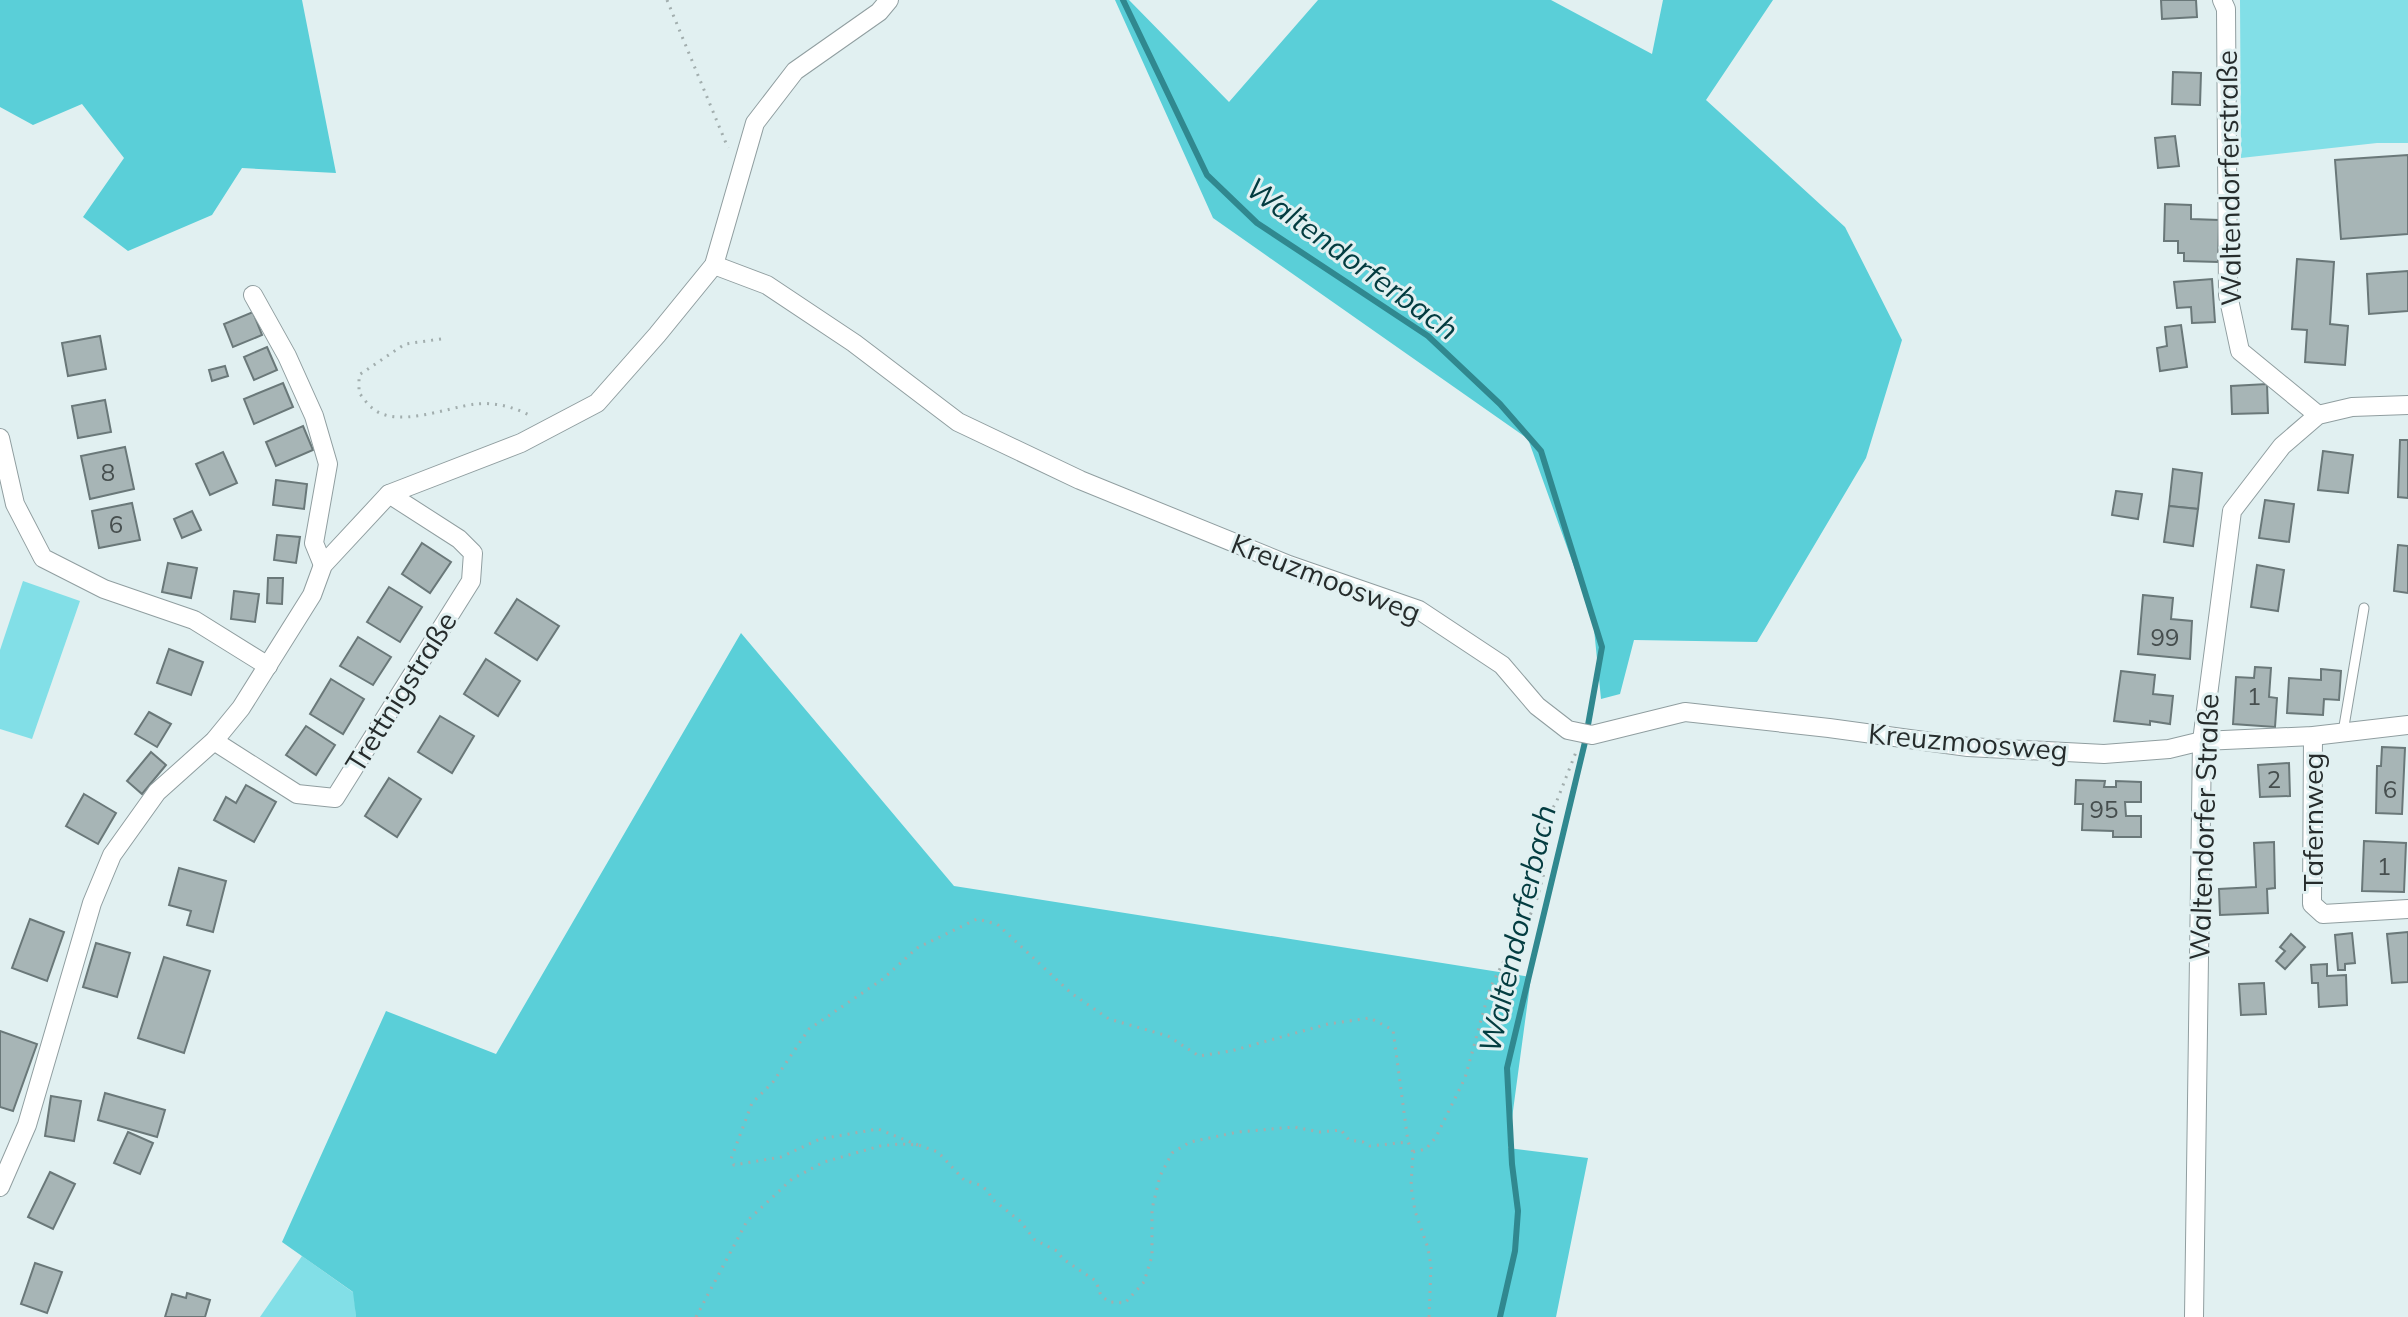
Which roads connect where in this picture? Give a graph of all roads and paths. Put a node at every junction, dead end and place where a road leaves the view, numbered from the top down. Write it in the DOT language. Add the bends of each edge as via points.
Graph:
graph roads {
  1 [pos="667,0"];
  2 [pos="889,0"];
  3 [pos="2222,0"];
  4 [pos="728,148"];
  5 [pos="714,265"];
  6 [pos="253,295"];
  7 [pos="441,339"];
  8 [pos="2408,405"];
  9 [pos="2318,415"];
  10 [pos="552,427"];
  11 [pos="0,438"];
  12 [pos="389,494"];
  13 [pos="323,565"];
  14 [pos="2364,608"];
  15 [pos="268,666"];
  16 [pos="2408,725"];
  17 [pos="1568,730"];
  18 [pos="2343,732"];
  19 [pos="2313,736"];
  20 [pos="214,741"];
  21 [pos="2202,741"];
  22 [pos="2408,909"];
  23 [pos="1408,1142"];
  24 [pos="918,1145"];
  25 [pos="1413,1152"];
  26 [pos="0,1187"];
  27 [pos="696,1317"];
  28 [pos="1429,1317"];
  29 [pos="2194,1317"];
  1 -- 4 [label="path"];
  2 -- 5 [label="street" via="795,71 755,123"];
  3 -- 9 [label="street, Waltendorferstraße" via="2228,295 2240,351"];
  5 -- 10 [label="street" via="597,403"];
  5 -- 17 [label="street, Kreuzmoosweg" via="767,285 958,422 1080,480 1289,565 1419,610 1502,665 1537,706"];
  6 -- 13 [label="street" via="293,368 328,464 314,543"];
  7 -- 10 [label="path" via="405,344 359,375 359,393 373,410 396,417 477,403 501,405"];
  8 -- 9 [label="street, Waltendorfer Straße" via="2352,407"];
  9 -- 21 [label="street, Waltendorfer Straße" via="2282,446 2232,511"];
  10 -- 12 [label="street"];
  11 -- 15 [label="street" via="15,504 43,558 104,589 194,620"];
  12 -- 13 [label="street"];
  12 -- 20 [label="street, Trettnigstraße" via="473,553 471,581 335,798 297,794"];
  13 -- 15 [label="street" via="312,595"];
  14 -- 18 [label="lane"];
  15 -- 20 [label="street"];
  16 -- 18 [label="street, Kreuzmoosweg"];
  17 -- 21 [label="street, Kreuzmoosweg" via="1592,735 1685,712 1968,747 2104,754"];
  17 -- 25 [label="path" via="1576,752 1546,818 1544,873 1536,902 1490,988 1465,1078 1436,1137 1426,1149"];
  18 -- 19 [label="street, Kreuzmoosweg"];
  19 -- 21 [label="street, Kreuzmoosweg"];
  19 -- 22 [label="street, Tafernweg" via="2312,904 2323,914"];
  20 -- 26 [label="street" via="157,792 112,855 92,903 27,1125"];
  21 -- 29 [label="street, Waltendorfer Straße"];
  23 -- 24 [label="path" via="1370,1146 1349,1140 1341,1130 1294,1127 1190,1142 1172,1153 1160,1176 1152,1209 1152,1256 1144,1282 1125,1303 1101,1296 1096,1281 1035,1240 988,1191 964,1180 938,1152"];
  23 -- 24 [label="path" via="1393,1030 1370,1018 1199,1056 1168,1036 1109,1019 1071,993 997,924 977,919 917,948 883,979 809,1029 752,1103 731,1159 734,1165 781,1157 820,1139 878,1129"];
  23 -- 25 [label="path"];
  24 -- 27 [label="path" via="880,1146 824,1162 792,1179 747,1221"];
  25 -- 28 [label="path" via="1411,1186 1431,1267"];
}
